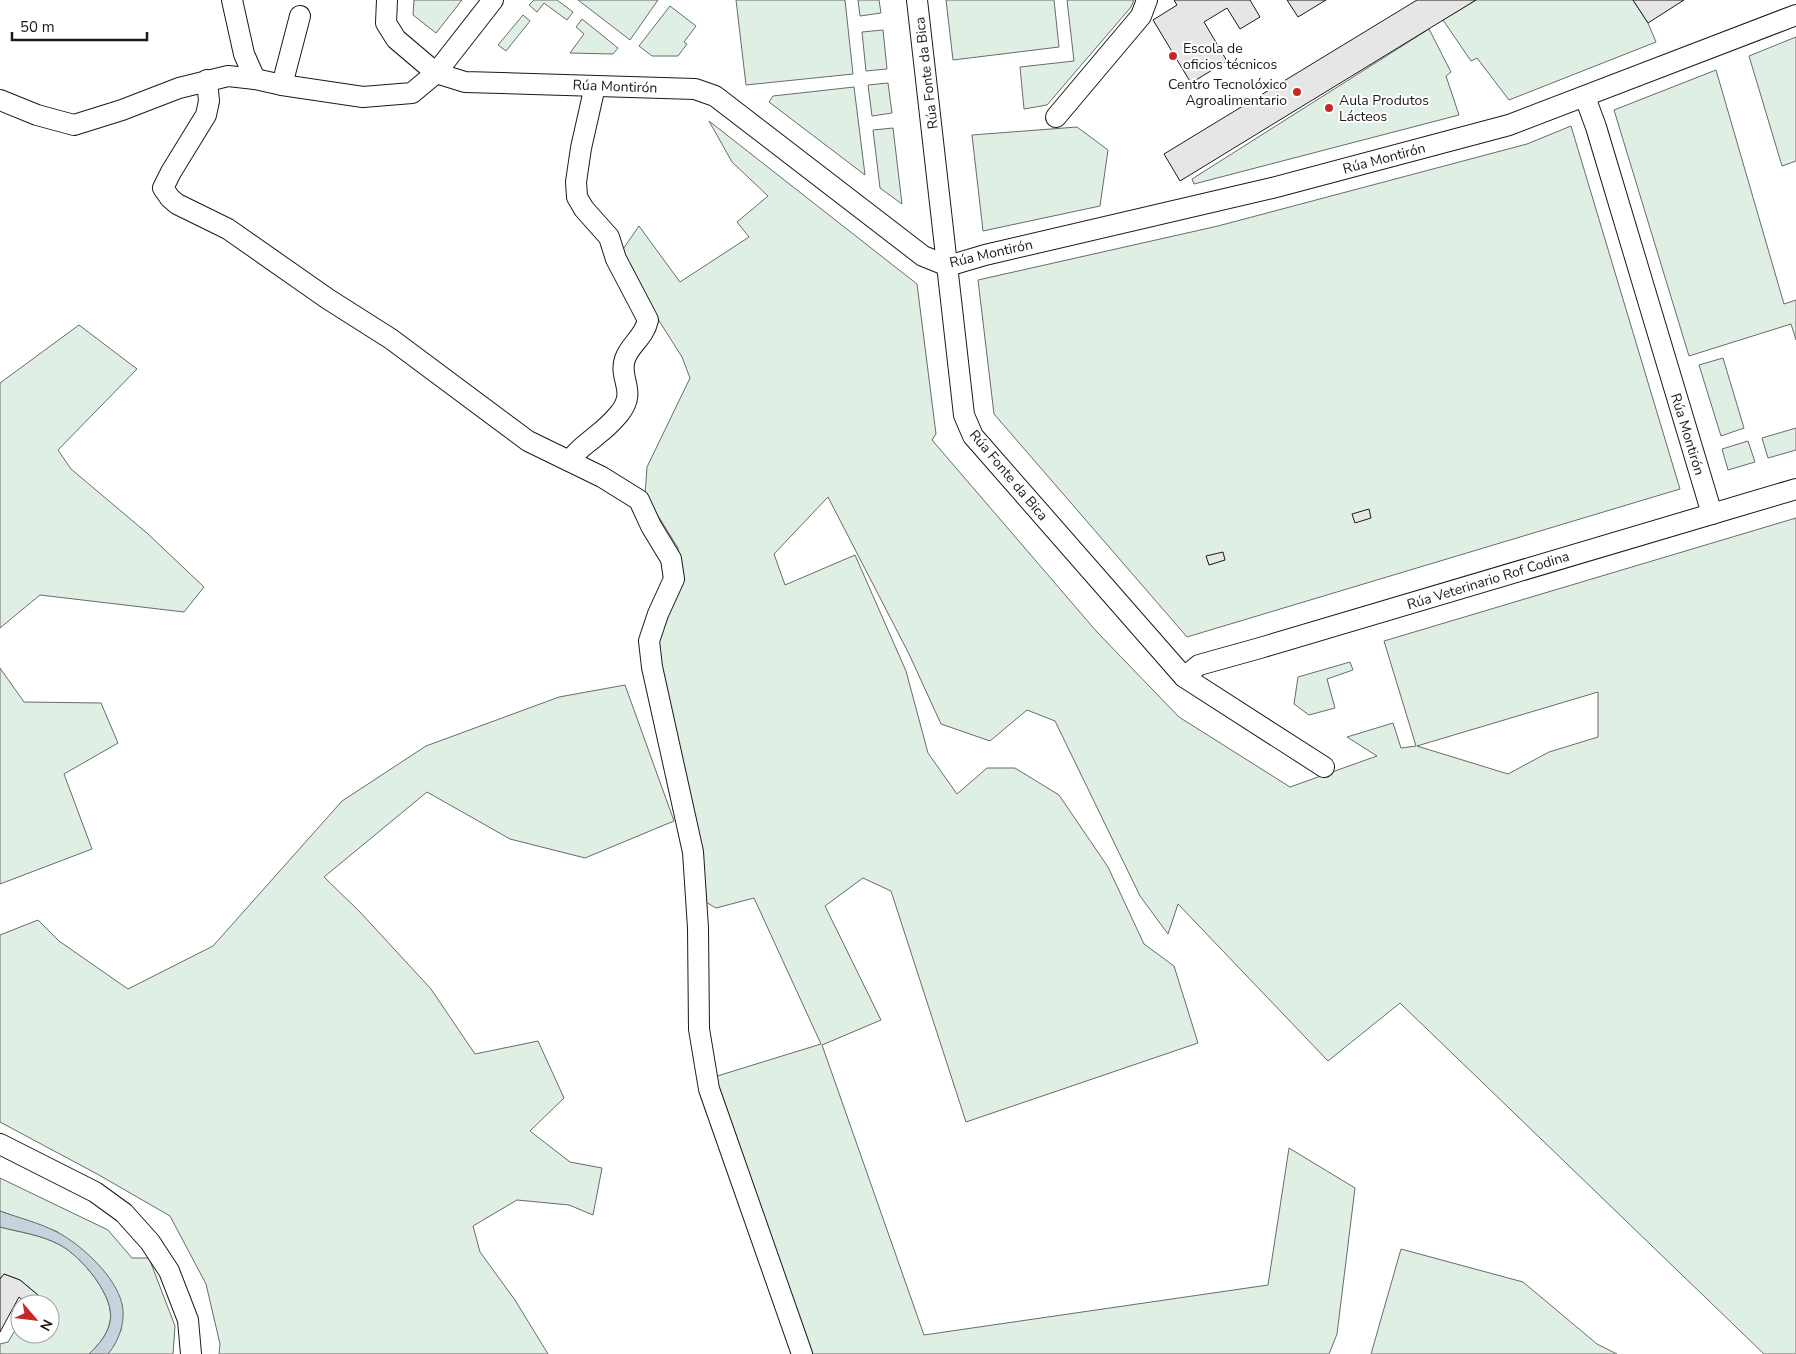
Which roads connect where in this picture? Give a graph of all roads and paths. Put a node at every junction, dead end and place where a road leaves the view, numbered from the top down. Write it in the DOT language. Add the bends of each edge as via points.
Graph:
graph roads {
  1 [pos="232,0"];
  2 [pos="387,0"];
  3 [pos="493,0"];
  4 [pos="917,0"];
  5 [pos="1147,0"];
  6 [pos="1796,15"];
  7 [pos="300,16"];
  8 [pos="436,73"];
  9 [pos="255,78"];
  10 [pos="207,80"];
  11 [pos="282,84"];
  12 [pos="595,86"];
  13 [pos="1584,97"];
  14 [pos="0,100"];
  15 [pos="1056,116"];
  16 [pos="948,266"];
  17 [pos="570,461"];
  18 [pos="1796,489"];
  19 [pos="1712,514"];
  20 [pos="1184,677"];
  21 [pos="1324,767"];
  22 [pos="0,1144"];
  23 [pos="191,1354"];
  24 [pos="802,1354"];
  1 -- 9 [label="street" via="244,54"];
  2 -- 8 [label="street" via="386,23 396,39"];
  3 -- 8 [label="street"];
  4 -- 16 [label="street, Rúa Fonte da Bica"];
  5 -- 15 [label="street" via="1141,16"];
  6 -- 13 [label="street, Rúa Montirón"];
  7 -- 11 [label="street"];
  8 -- 11 [label="street" via="412,93 362,97"];
  8 -- 12 [label="street, Rúa Montirón" via="465,82"];
  9 -- 10 [label="street" via="228,76"];
  9 -- 11 [label="street"];
  10 -- 14 [label="street" via="74,125"];
  10 -- 17 [label="street" via="209,101 206,115 163,188 170,198 228,229 328,299 391,338 528,441"];
  12 -- 16 [label="street, Rúa Montirón" via="695,89 715,96 923,256"];
  12 -- 17 [label="street" via="581,148 577,197 609,238 648,320 646,330 624,360 628,397 620,413 575,452"];
  13 -- 16 [label="street, Rúa Montirón" via="1509,125 1272,188"];
  13 -- 19 [label="street, Rúa Montirón" via="1596,127"];
  16 -- 20 [label="street, Rúa Fonte da Bica" via="964,415 973,436"];
  17 -- 24 [label="street" via="640,500 671,559 674,580 649,641 692,852 698,928 699,1028 708,1080 730,1153"];
  18 -- 19 [label="street, Rúa Veterinario Rof Codina"];
  19 -- 20 [label="street, Rúa Veterinario Rof Codina" via="1199,665"];
  20 -- 21 [label="street, Rúa Fonte da Bica"];
  22 -- 23 [label="street" via="95,1192 124,1213 150,1242 169,1271 188,1320"];
}
